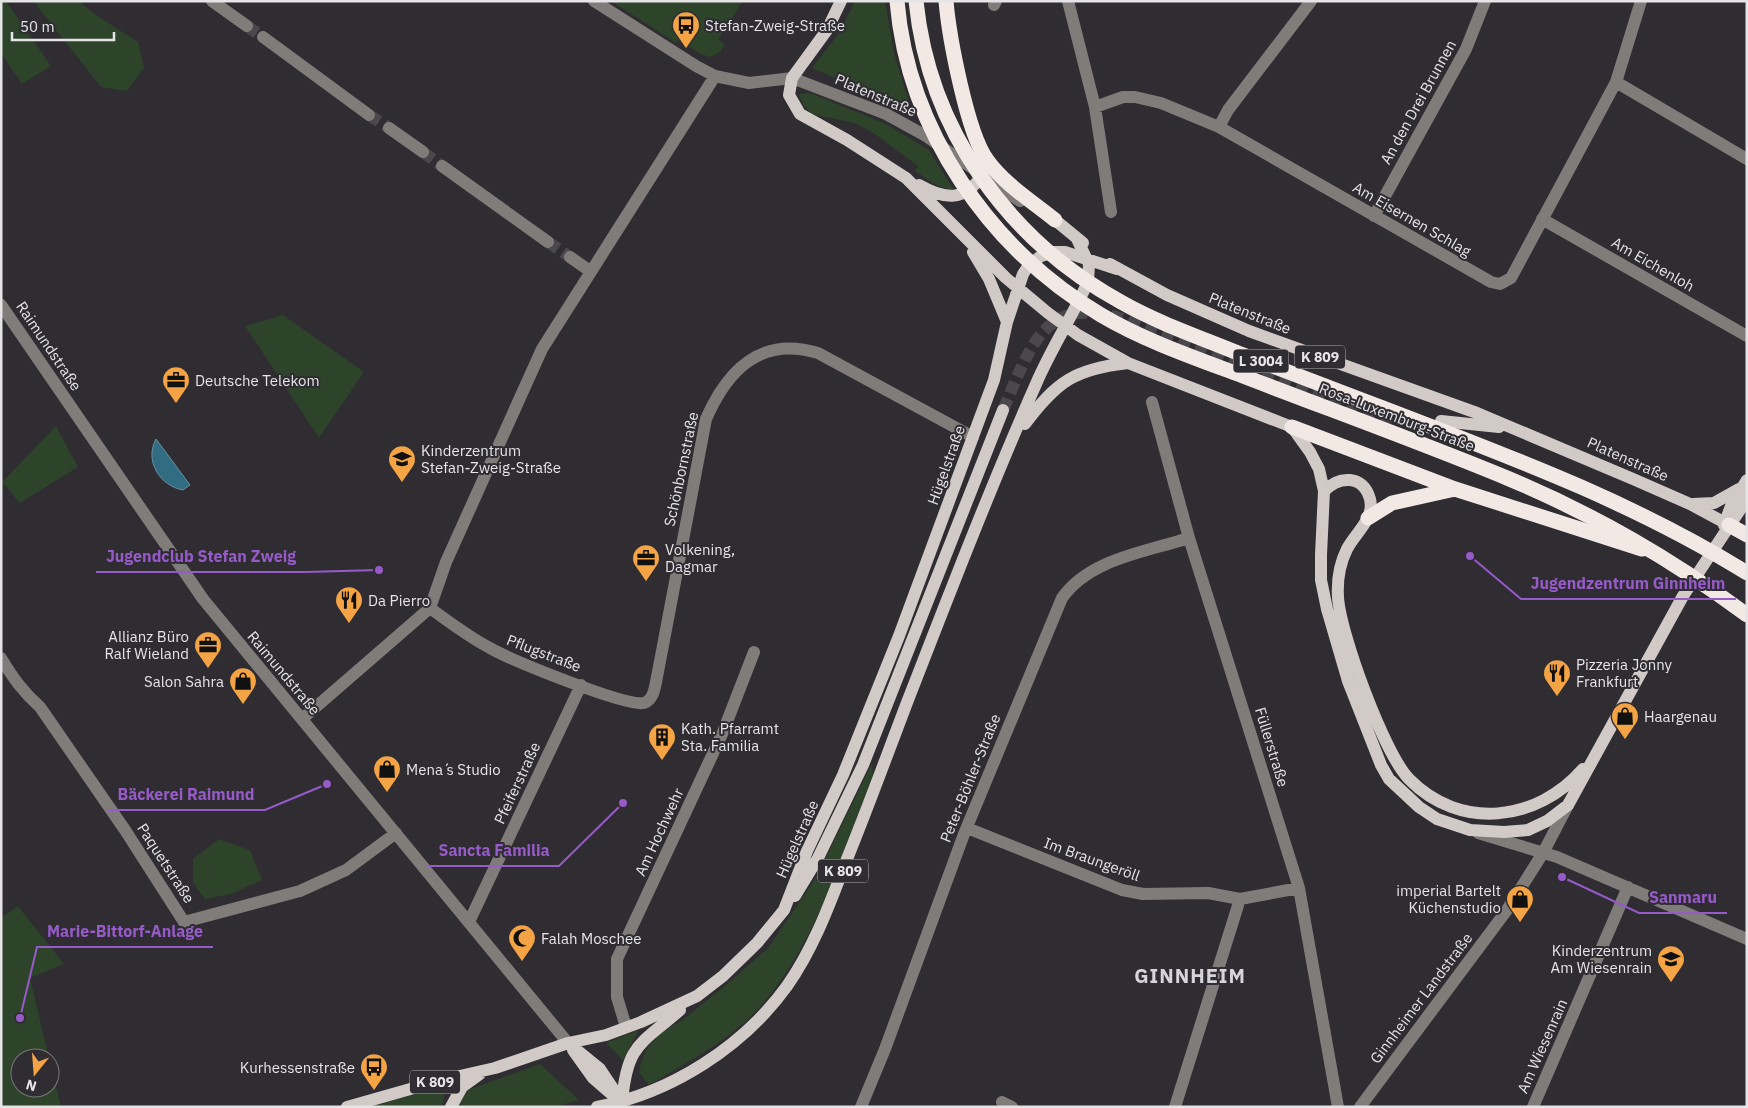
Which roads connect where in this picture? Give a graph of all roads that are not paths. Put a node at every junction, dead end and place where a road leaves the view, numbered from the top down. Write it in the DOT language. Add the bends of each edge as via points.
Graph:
graph roads {
  1 [pos="212,1"];
  2 [pos="594,1"];
  3 [pos="841,1"];
  4 [pos="897,1"];
  5 [pos="916,1"];
  6 [pos="946,1"];
  7 [pos="1068,1"];
  8 [pos="1311,1"];
  9 [pos="1485,1"];
  10 [pos="1641,1"];
  11 [pos="247,26"];
  12 [pos="263,37"];
  13 [pos="715,76"];
  14 [pos="792,78"];
  15 [pos="1616,82"];
  16 [pos="1095,107"];
  17 [pos="370,115"];
  18 [pos="1219,127"];
  19 [pos="389,128"];
  20 [pos="423,152"];
  21 [pos="986,159"];
  22 [pos="1747,159"];
  23 [pos="442,166"];
  24 [pos="983,174"];
  25 [pos="906,178"];
  26 [pos="1111,212"];
  27 [pos="1374,216"];
  28 [pos="1542,219"];
  29 [pos="1056,220"];
  30 [pos="964,237"];
  31 [pos="1077,239"];
  32 [pos="548,242"];
  33 [pos="570,257"];
  34 [pos="1087,258"];
  35 [pos="1117,269"];
  36 [pos="590,271"];
  37 [pos="1018,289"];
  38 [pos="1,305"];
  39 [pos="1007,322"];
  40 [pos="1064,326"];
  41 [pos="1747,336"];
  42 [pos="1128,363"];
  43 [pos="1152,402"];
  44 [pos="1003,410"];
  45 [pos="1441,421"];
  46 [pos="1292,428"];
  47 [pos="1519,430"];
  48 [pos="1015,436"];
  49 [pos="974,437"];
  50 [pos="1745,483"];
  51 [pos="1455,489"];
  52 [pos="1324,492"];
  53 [pos="1747,499"];
  54 [pos="1690,504"];
  55 [pos="1368,518"];
  56 [pos="1725,528"];
  57 [pos="1747,534"];
  58 [pos="1189,538"];
  59 [pos="1658,554"];
  60 [pos="1747,573"];
  61 [pos="430,608"];
  62 [pos="1747,615"];
  63 [pos="754,652"];
  64 [pos="1,658"];
  65 [pos="581,685"];
  66 [pos="652,695"];
  67 [pos="302,719"];
  68 [pos="1596,754"];
  69 [pos="1568,805"];
  70 [pos="967,828"];
  71 [pos="1470,830"];
  72 [pos="396,833"];
  73 [pos="1543,853"];
  74 [pos="1299,888"];
  75 [pos="1628,888"];
  76 [pos="1240,899"];
  77 [pos="784,910"];
  78 [pos="469,922"];
  79 [pos="1747,939"];
  80 [pos="697,996"];
  81 [pos="626,1027"];
  82 [pos="568,1043"];
  83 [pos="486,1070"];
  84 [pos="624,1104"];
  85 [pos="347,1107"];
  86 [pos="451,1107"];
  87 [pos="597,1107"];
  88 [pos="861,1107"];
  89 [pos="1176,1107"];
  90 [pos="1338,1107"];
  91 [pos="1360,1107"];
  92 [pos="1533,1107"];
  1 -- 11 [label="street"];
  2 -- 13 [label="street, Platenstraße"];
  3 -- 14 [label="main road" via="827,30"];
  4 -- 59 [label="highway, Rosa-Luxemburg-Straße / L 3004, bridge" via="905,52 916,90 945,154 989,220 1034,266 1067,293 1103,316 1164,345 1578,509"];
  5 -- 60 [label="highway, Rosa-Luxemburg-Straße / L 3004, bridge" via="923,48 958,143 1001,206 1072,271 1120,302 1171,326 1606,497 1686,537"];
  6 -- 21 [label="highway" via="969,116"];
  7 -- 16 [label="street"];
  8 -- 18 [label="street" via="1228,110"];
  9 -- 27 [label="street, An den Drei Brunnen" via="1466,49"];
  10 -- 15 [label="street, Am Eisernen Schlag"];
  12 -- 17 [label="street"];
  13 -- 14 [label="street, Platenstraße" via="749,83"];
  13 -- 36 [label="street"];
  14 -- 24 [label="street, Platenstraße" via="886,114"];
  14 -- 25 [label="main road" via="789,95 800,114"];
  15 -- 22 [label="street"];
  15 -- 28 [label="street, Am Eisernen Schlag"];
  16 -- 18 [label="street, Am Eisernen Schlag" via="1123,96 1135,97 1161,103"];
  16 -- 26 [label="street"];
  18 -- 27 [label="street, Am Eisernen Schlag"];
  19 -- 20 [label="street"];
  21 -- 24 [label="highway"];
  21 -- 29 [label="highway" via="1007,181"];
  23 -- 32 [label="street"];
  24 -- 25 [label="main road" via="967,191 947,197"];
  24 -- 29 [label="street, Platenstraße" via="1020,201"];
  25 -- 30 [label="main road"];
  27 -- 28 [label="street, Am Eisernen Schlag" via="1491,282 1500,284 1511,278"];
  28 -- 41 [label="street, Am Eichenloh"];
  29 -- 31 [label="main road, Platenstraße"];
  30 -- 37 [label="main road"];
  30 -- 39 [label="main road" via="989,279"];
  31 -- 34 [label="main road"];
  31 -- 35 [label="main road, Platenstraße"];
  33 -- 36 [label="street"];
  34 -- 35 [label="main road, K 809"];
  34 -- 37 [label="main road, K 809" via="1066,252 1041,256 1029,265"];
  34 -- 40 [label="main road" via="1088,282"];
  35 -- 47 [label="main road, Platenstraße / K 809" via="1167,296 1250,331"];
  36 -- 61 [label="street" via="542,349 446,562"];
  37 -- 39 [label="main road, K 809"];
  37 -- 40 [label="main road"];
  38 -- 67 [label="street, Raimundstraße" via="203,599"];
  39 -- 49 [label="main road, Hügelstraße / K 809" via="994,380"];
  40 -- 42 [label="main road"];
  40 -- 48 [label="main road"];
  42 -- 46 [label="main road"];
  42 -- 48 [label="main road, K 809" via="1091,369 1068,379 1037,408"];
  43 -- 58 [label="street, Füllerstraße"];
  44 -- 77 [label="main road, K 809" via="864,765 818,858"];
  45 -- 47 [label="main road, K 809"];
  46 -- 51 [label="highway"];
  46 -- 52 [label="main road, Ginnheimer Landstraße" via="1319,469"];
  47 -- 54 [label="main road, Platenstraße / K 809"];
  48 -- 84 [label="main road, K 809" via="832,898 802,961 768,1009 730,1045 687,1074"];
  49 -- 66 [label="street, Schönbornstraße" via="818,353 792,348 773,350 739,368 722,387 703,432"];
  49 -- 77 [label="main road, Hügelstraße / K 809" via="844,775 807,851"];
  50 -- 54 [label="main road" via="1733,494 1714,503"];
  50 -- 56 [label="main road, Ginnheimer Landstraße"];
  51 -- 55 [label="highway" via="1392,503"];
  51 -- 59 [label="highway, bridge"];
  52 -- 55 [label="main road" via="1332,483 1344,479 1361,483 1370,501"];
  52 -- 71 [label="main road, Ginnheimer Landstraße" via="1320,555 1327,609 1348,682 1381,765 1389,778 1419,807 1437,819"];
  53 -- 56 [label="main road, Ginnheimer Landstraße"];
  54 -- 56 [label="main road, Platenstraße / K 809"];
  55 -- 68 [label="main road, Ginnheimer Landstraße" via="1346,550 1338,597 1354,658 1390,752 1409,779 1431,796 1457,808 1477,813 1506,813 1545,800 1568,783"];
  56 -- 57 [label="highway"];
  56 -- 68 [label="main road, Ginnheimer Landstraße"];
  58 -- 70 [label="street, Peter-Böhler-Straße" via="1113,562 1084,574 1070,586 1054,616"];
  58 -- 74 [label="street, Füllerstraße"];
  59 -- 62 [label="highway, Rosa-Luxemburg-Straße / L 3004, bridge"];
  61 -- 65 [label="street, Pflugstraße" via="488,648"];
  61 -- 67 [label="street"];
  63 -- 81 [label="street, Am Hochwehr" via="723,732 617,959 617,996"];
  64 -- 72 [label="street, Paquetstraße" via="19,687 40,707 184,922 300,891 346,870"];
  65 -- 66 [label="street, Pflugstraße" via="636,703 649,700"];
  65 -- 78 [label="street, Pfeiferstraße"];
  67 -- 72 [label="street, Raimundstraße"];
  68 -- 69 [label="main road, Ginnheimer Landstraße"];
  69 -- 71 [label="main road, Ginnheimer Landstraße" via="1548,821 1528,830"];
  69 -- 73 [label="street, Ginnheimer Landstraße"];
  70 -- 76 [label="street, Im Braungeröll" via="1122,890 1144,894 1208,893"];
  70 -- 88 [label="street, Peter-Böhler-Straße"];
  71 -- 73 [label="street"];
  72 -- 78 [label="street, Raimundstraße"];
  73 -- 75 [label="street"];
  73 -- 91 [label="street, Ginnheimer Landstraße" via="1507,910"];
  74 -- 76 [label="street, Im Braungeröll"];
  74 -- 90 [label="street, Füllerstraße"];
  75 -- 79 [label="street"];
  75 -- 92 [label="street, Am Wiesenrain"];
  76 -- 89 [label="street"];
  77 -- 80 [label="main road, Hügelstraße / K 809" via="741,960"];
  78 -- 82 [label="street, Raimundstraße"];
  80 -- 81 [label="main road, Hügelstraße / K 809"];
  80 -- 84 [label="main road" via="646,1037 635,1050 628,1070"];
  81 -- 82 [label="main road, Hügelstraße / K 809"];
  82 -- 83 [label="main road, Hügelstraße / K 809"];
  82 -- 84 [label="main road" via="600,1069"];
  83 -- 85 [label="main road, Hügelstraße / K 809"];
  83 -- 86 [label="main road" via="462,1087"];
  84 -- 87 [label="main road, K 809"];
}
